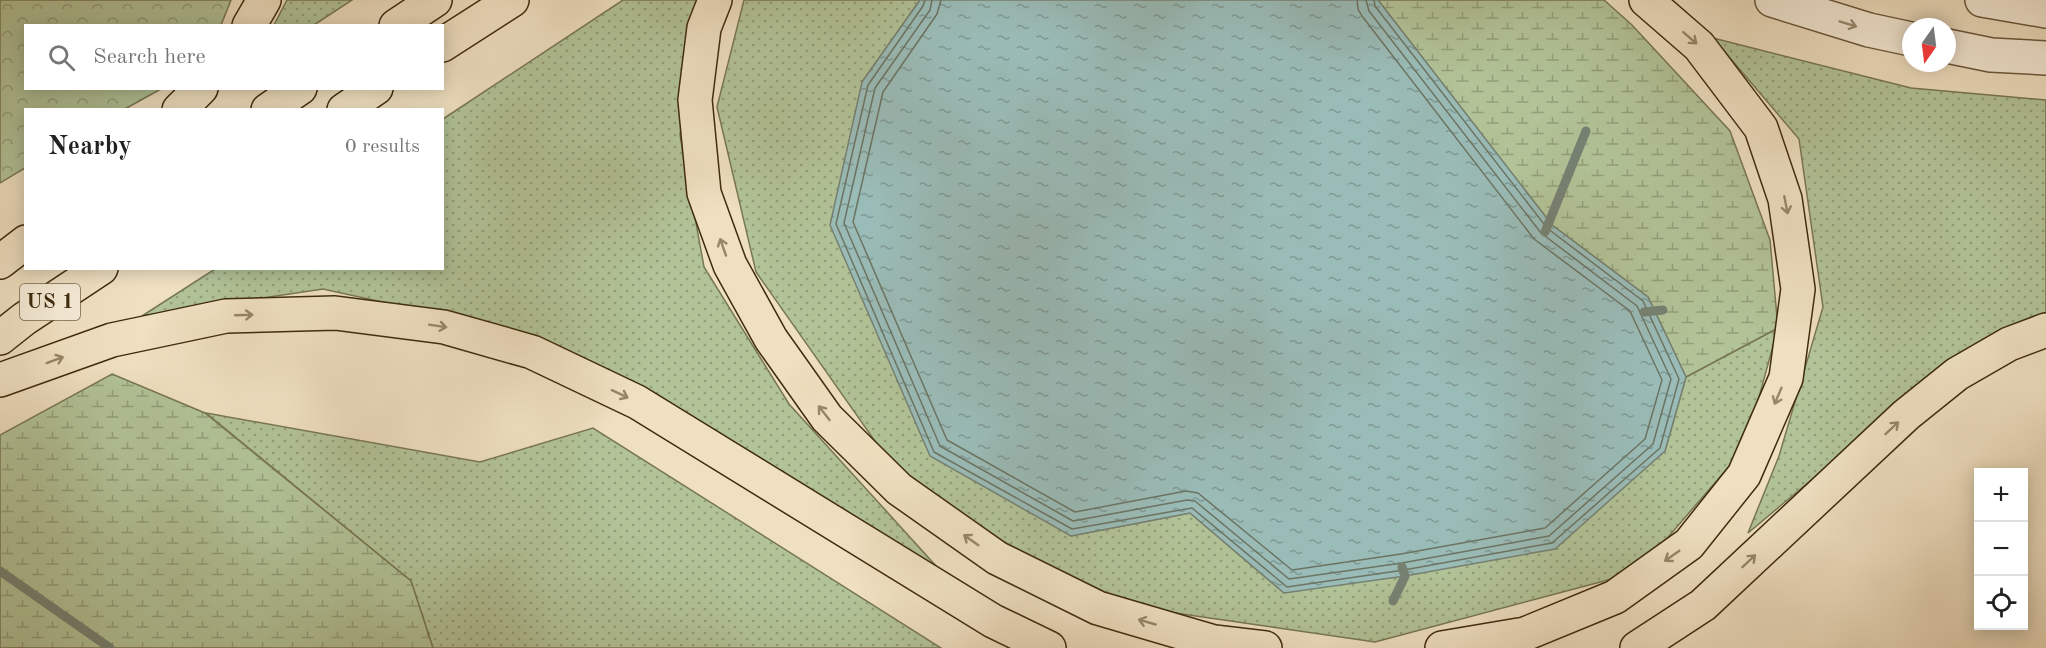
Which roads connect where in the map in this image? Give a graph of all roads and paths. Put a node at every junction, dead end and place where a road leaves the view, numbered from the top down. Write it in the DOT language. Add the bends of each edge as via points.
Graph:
graph roads {
  1 [pos="264,0"];
  2 [pos="435,0"];
  3 [pos="512,0"];
  4 [pos="715,0"];
  5 [pos="1646,0"];
  6 [pos="1772,0"];
  7 [pos="1983,0"];
  8 [pos="2046,12"];
  9 [pos="250,24"];
  10 [pos="399,24"];
  11 [pos="1902,37"];
  12 [pos="444,44"];
  13 [pos="1956,48"];
  14 [pos="1991,56"];
  15 [pos="2046,58"];
  16 [pos="2046,73"];
  17 [pos="199,90"];
  18 [pos="297,90"];
  19 [pos="373,90"];
  20 [pos="181,108"];
  21 [pos="271,108"];
  22 [pos="347,108"];
  23 [pos="24,244"];
  24 [pos="24,253"];
  25 [pos="0,264"];
  26 [pos="98,270"];
  27 [pos="2046,330"];
  28 [pos="0,338"];
  29 [pos="0,380"];
  30 [pos="1049,648"];
  31 [pos="1265,648"];
  32 [pos="1442,648"];
  33 [pos="1637,648"];
  1 -- 9 [label="highway"];
  2 -- 10 [label="highway"];
  3 -- 12 [label="highway"];
  31 -- 4 [label="highway, one-way" via="1215,642 1098,608 997,558 899,489 827,418 771,339 729,265 704,193 695,100 704,28"];
  5 -- 32 [label="highway, one-way" via="1699,46 1761,128 1785,199 1798,289 1786,378 1744,475 1689,544 1615,597 1525,634"];
  6 -- 11 [label="street, one-way"];
  7 -- 8 [label="street"];
  13 -- 14 [label="street"];
  14 -- 15 [label="street"];
  14 -- 16 [label="street"];
  17 -- 20 [label="highway"];
  18 -- 21 [label="highway"];
  19 -- 22 [label="highway"];
  23 -- 25 [label="highway"];
  24 -- 25 [label="highway, US 1"];
  26 -- 28 [label="highway, US 1"];
  33 -- 27 [label="highway, one-way" via="1702,605 1906,415 1957,374 2009,344"];
  29 -- 30 [label="highway, one-way" via="112,340 226,316 335,313 444,327 532,352 638,402 993,621"];
}
